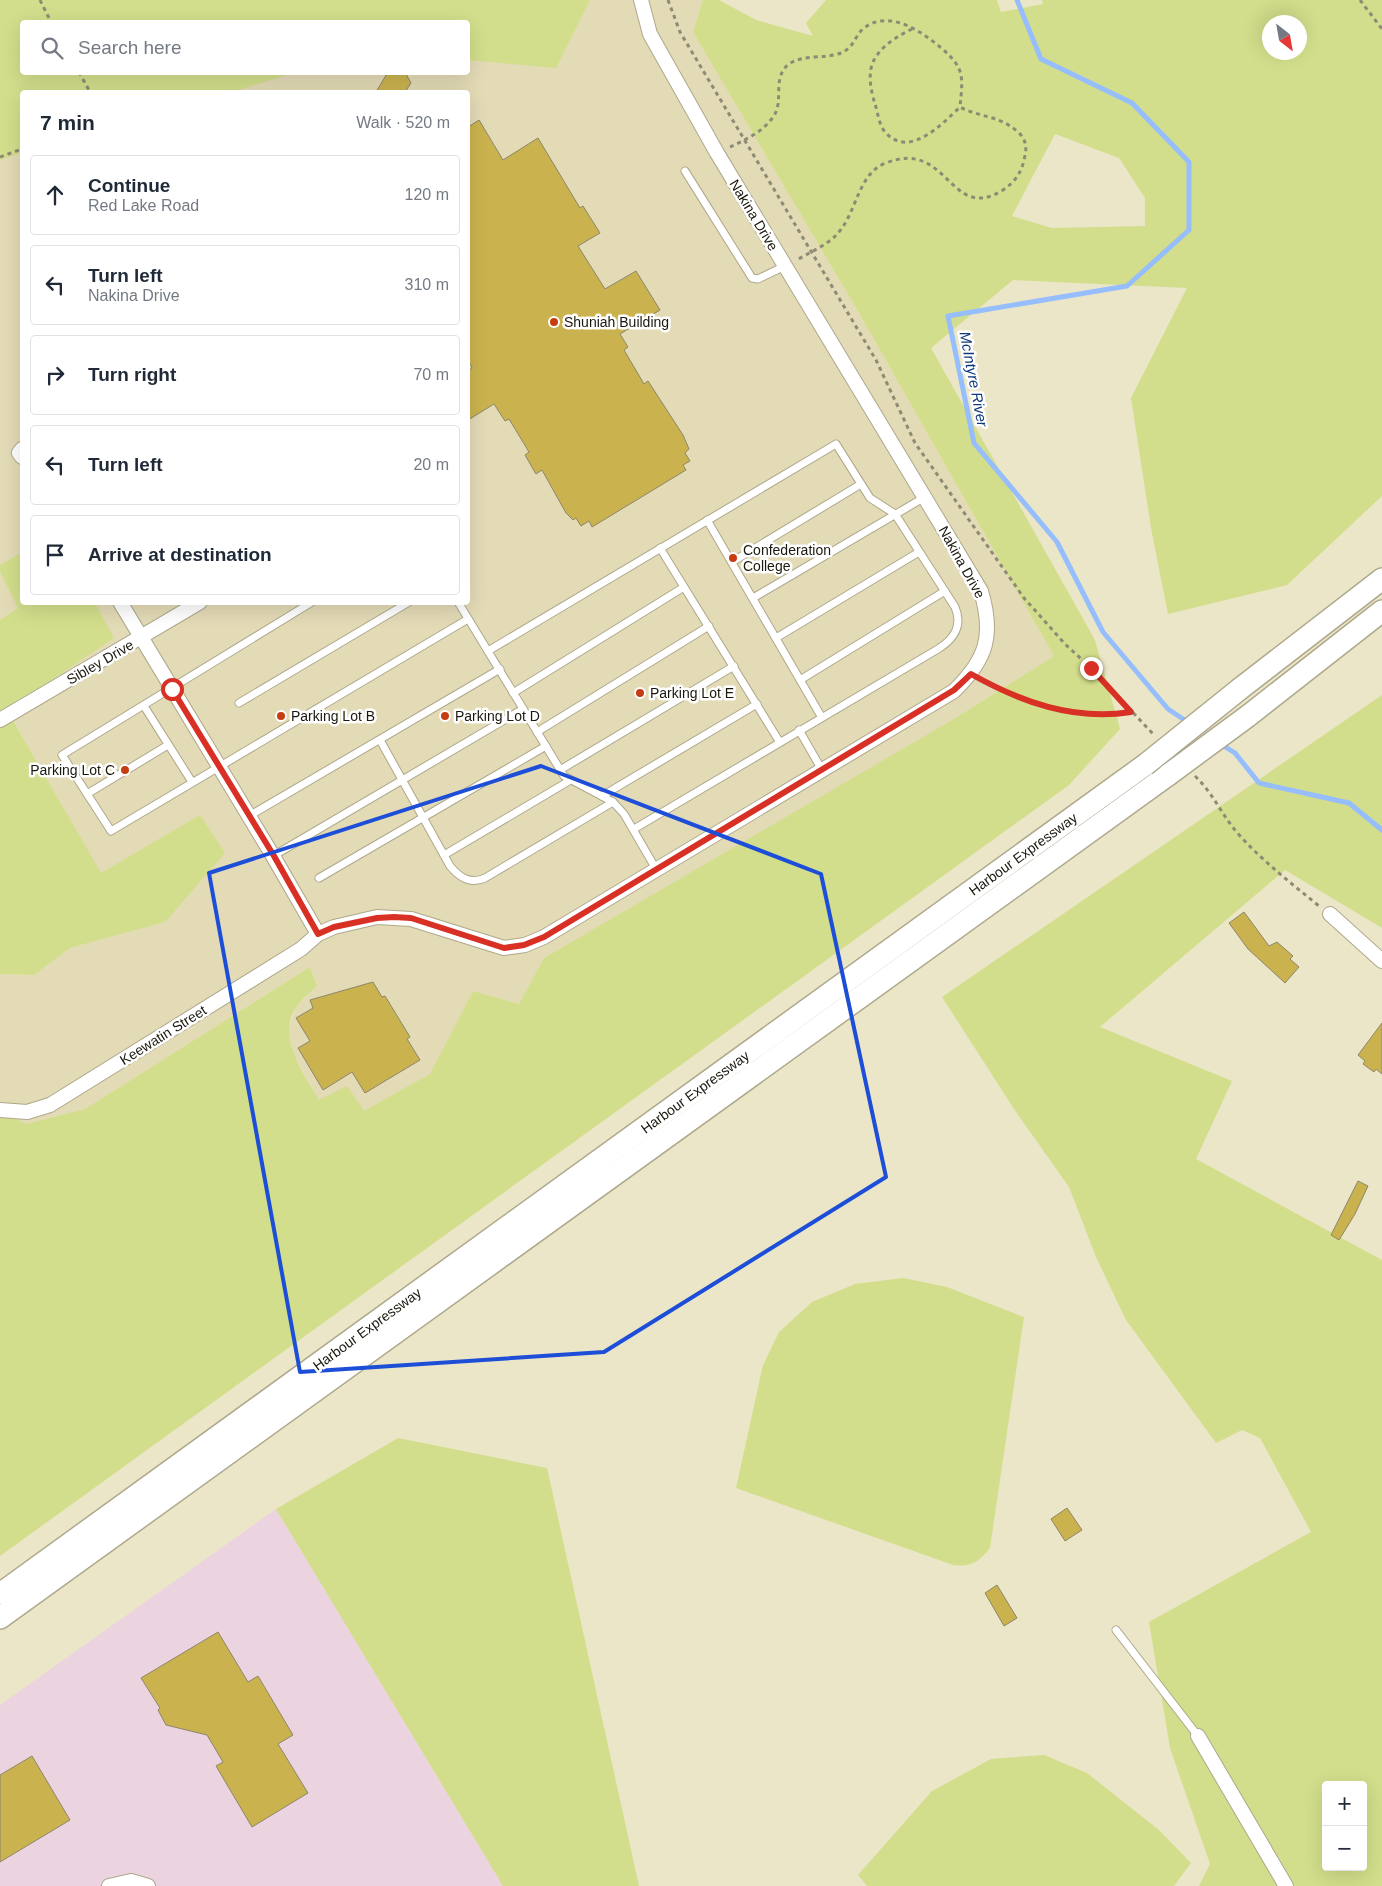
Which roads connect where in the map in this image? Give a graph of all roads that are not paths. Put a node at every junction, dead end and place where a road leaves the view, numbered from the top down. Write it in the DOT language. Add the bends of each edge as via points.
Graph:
graph roads {
  1 [pos="641,0"];
  2 [pos="685,171"];
  3 [pos="785,266"];
  4 [pos="861,484"];
  5 [pos="925,497"];
  6 [pos="895,514"];
  7 [pos="707,520"];
  8 [pos="660,548"];
  9 [pos="919,552"];
  10 [pos="732,562"];
  11 [pos="1382,579"];
  12 [pos="684,587"];
  13 [pos="945,591"];
  14 [pos="753,598"];
  15 [pos="122,605"];
  16 [pos="195,605"];
  17 [pos="307,605"];
  18 [pos="404,605"];
  19 [pos="460,605"];
  20 [pos="1382,611"];
  21 [pos="468,619"];
  22 [pos="709,626"];
  23 [pos="142,638"];
  24 [pos="776,638"];
  25 [pos="488,651"];
  26 [pos="734,666"];
  27 [pos="500,669"];
  28 [pos="800,680"];
  29 [pos="172,689"];
  30 [pos="514,693"];
  31 [pos="239,703"];
  32 [pos="757,704"];
  33 [pos="144,706"];
  34 [pos="523,709"];
  35 [pos="822,716"];
  36 [pos="0,720"];
  37 [pos="799,730"];
  38 [pos="537,732"];
  39 [pos="380,740"];
  40 [pos="779,741"];
  41 [pos="168,745"];
  42 [pos="546,746"];
  43 [pos="219,766"];
  44 [pos="560,770"];
  45 [pos="822,770"];
  46 [pos="403,780"];
  47 [pos="569,781"];
  48 [pos="192,782"];
  49 [pos="87,794"];
  50 [pos="602,796"];
  51 [pos="613,802"];
  52 [pos="249,816"];
  53 [pos="424,816"];
  54 [pos="634,829"];
  55 [pos="444,855"];
  56 [pos="274,856"];
  57 [pos="656,869"];
  58 [pos="319,878"];
  59 [pos="1330,914"];
  60 [pos="318,934"];
  61 [pos="1382,961"];
  62 [pos="0,1110"];
  63 [pos="0,1594"];
  64 [pos="0,1618"];
  65 [pos="1116,1630"];
  66 [pos="1198,1736"];
  67 [pos="109,1886"];
  68 [pos="148,1886"];
  69 [pos="1286,1886"];
  1 -- 3 [label="street, Nakina Drive" via="650,34"];
  2 -- 3 [label="lane" via="752,278 758,279"];
  3 -- 5 [label="street, Nakina Drive"];
  4 -- 6 [label="lane" via="870,498"];
  4 -- 7 [label="lane" via="836,444"];
  4 -- 10 [label="lane"];
  5 -- 6 [label="lane"];
  5 -- 45 [label="street, Nakina Drive" via="981,591 987,612 988,638 981,659 954,690"];
  6 -- 9 [label="lane"];
  6 -- 14 [label="lane"];
  7 -- 8 [label="lane"];
  7 -- 10 [label="lane"];
  8 -- 12 [label="lane"];
  8 -- 25 [label="lane"];
  9 -- 13 [label="lane"];
  9 -- 24 [label="lane"];
  10 -- 14 [label="lane"];
  11 -- 63 [label="main road, Harbour Expressway, bridge" via="1145,765"];
  12 -- 22 [label="lane"];
  12 -- 30 [label="lane"];
  13 -- 28 [label="lane"];
  13 -- 35 [label="lane" via="958,617 957,630 948,643"];
  14 -- 24 [label="lane"];
  15 -- 23 [label="street"];
  16 -- 23 [label="street, Sibley Drive"];
  17 -- 29 [label="lane"];
  18 -- 31 [label="lane"];
  19 -- 21 [label="lane"];
  20 -- 64 [label="main road, Harbour Expressway, bridge" via="1168,775"];
  21 -- 25 [label="lane"];
  21 -- 43 [label="lane"];
  22 -- 26 [label="lane"];
  22 -- 38 [label="lane"];
  23 -- 29 [label="street"];
  23 -- 36 [label="street, Sibley Drive"];
  24 -- 28 [label="lane"];
  25 -- 27 [label="lane"];
  26 -- 32 [label="lane"];
  26 -- 44 [label="lane"];
  27 -- 30 [label="lane"];
  27 -- 39 [label="lane"];
  28 -- 35 [label="lane"];
  29 -- 33 [label="lane"];
  29 -- 43 [label="street"];
  30 -- 34 [label="lane"];
  32 -- 40 [label="lane"];
  32 -- 50 [label="lane"];
  33 -- 41 [label="lane"];
  33 -- 49 [label="lane" via="62,754"];
  34 -- 38 [label="lane"];
  34 -- 46 [label="lane"];
  35 -- 37 [label="lane"];
  37 -- 40 [label="lane"];
  37 -- 45 [label="lane"];
  38 -- 42 [label="lane"];
  39 -- 46 [label="lane"];
  39 -- 52 [label="lane"];
  40 -- 54 [label="lane"];
  41 -- 48 [label="lane"];
  41 -- 49 [label="lane"];
  42 -- 44 [label="lane"];
  42 -- 53 [label="lane"];
  43 -- 48 [label="lane"];
  43 -- 52 [label="street"];
  44 -- 47 [label="lane"];
  45 -- 57 [label="street, Nakina Drive"];
  46 -- 53 [label="lane"];
  46 -- 56 [label="lane"];
  47 -- 50 [label="lane"];
  47 -- 55 [label="lane"];
  48 -- 49 [label="lane" via="111,831"];
  50 -- 51 [label="lane"];
  51 -- 54 [label="lane"];
  51 -- 55 [label="lane" via="480,881 459,876"];
  52 -- 56 [label="street"];
  53 -- 55 [label="lane"];
  53 -- 58 [label="lane"];
  54 -- 57 [label="lane"];
  56 -- 60 [label="street"];
  57 -- 60 [label="street, Nakina Drive" via="544,937 524,945 504,948 411,918 394,917 360,921"];
  59 -- 61 [label="street"];
  60 -- 62 [label="street, Keewatin Street" via="301,949 50,1105 27,1112"];
  65 -- 66 [label="lane"];
  66 -- 69 [label="street"];
  67 -- 68 [label="street" via="131,1881"];
}
